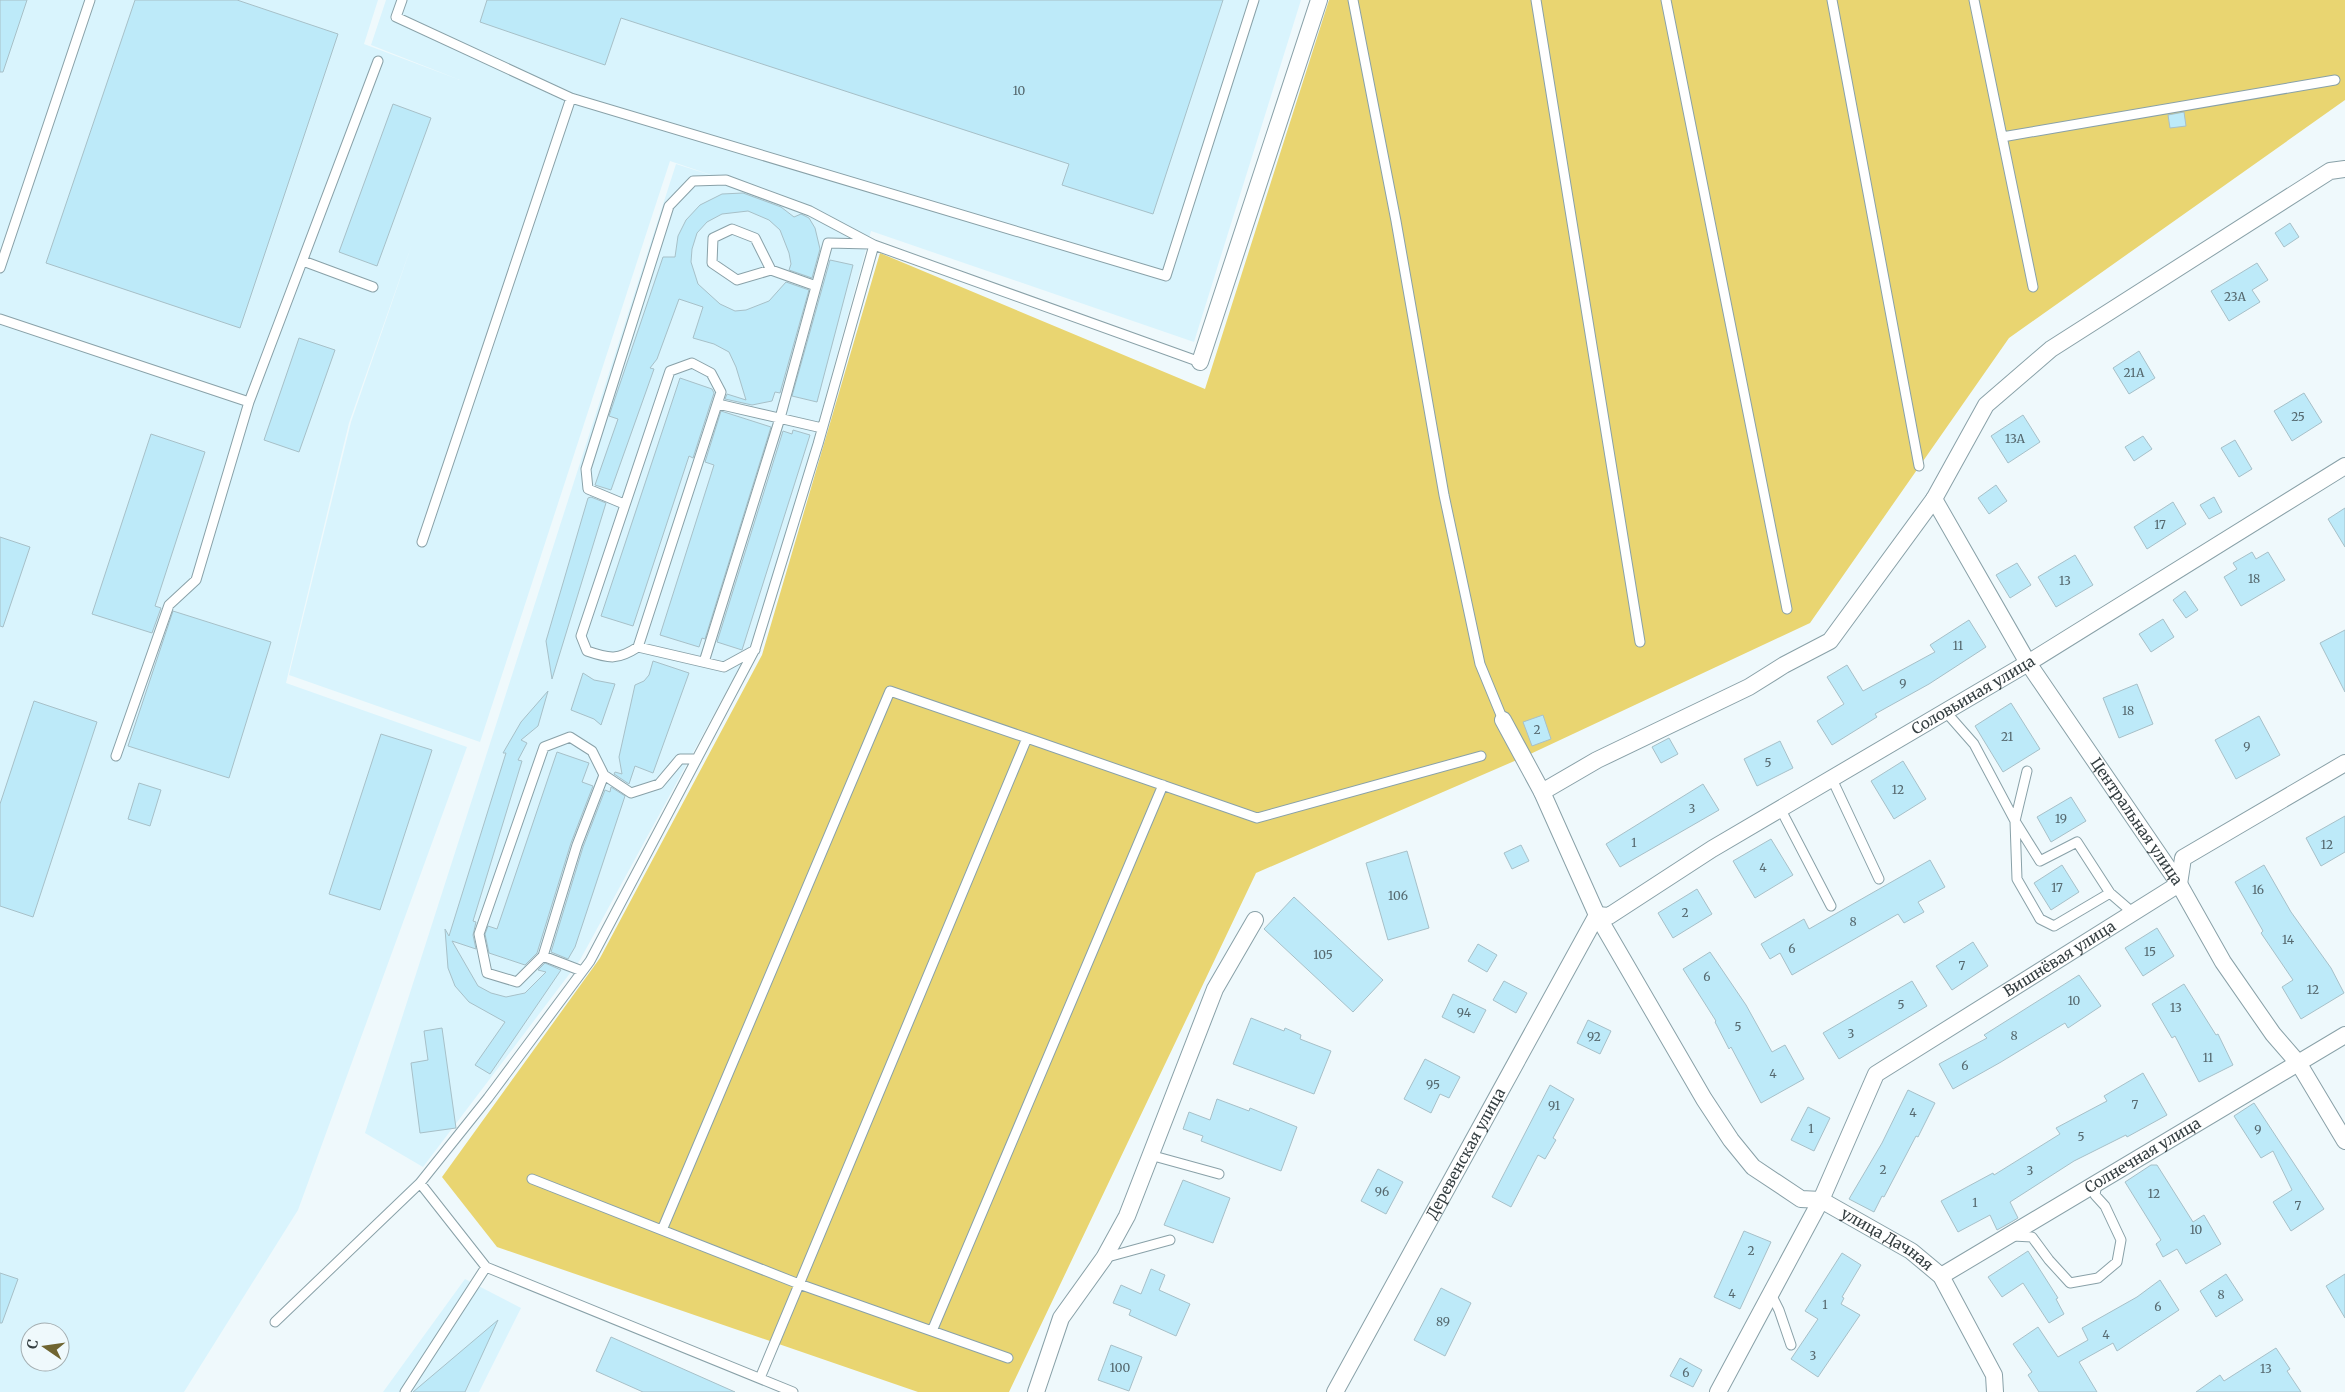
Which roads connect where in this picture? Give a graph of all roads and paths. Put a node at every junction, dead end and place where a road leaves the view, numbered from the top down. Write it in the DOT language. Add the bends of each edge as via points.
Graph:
graph roads {
  1 [pos="90,0"];
  2 [pos="402,0"];
  3 [pos="1254,0"];
  4 [pos="1319,0"];
  5 [pos="1353,0"];
  6 [pos="1536,0"];
  7 [pos="1666,0"];
  8 [pos="1832,0"];
  9 [pos="1974,0"];
  10 [pos="378,61"];
  11 [pos="2335,80"];
  12 [pos="571,98"];
  13 [pos="2002,137"];
  14 [pos="2345,169"];
  15 [pos="874,245"];
  16 [pos="303,261"];
  17 [pos="0,268"];
  18 [pos="771,270"];
  19 [pos="816,286"];
  20 [pos="374,287"];
  21 [pos="2033,287"];
  22 [pos="0,319"];
  23 [pos="1200,362"];
  24 [pos="249,402"];
  25 [pos="718,404"];
  26 [pos="780,418"];
  27 [pos="822,428"];
  28 [pos="1920,466"];
  29 [pos="2345,466"];
  30 [pos="1934,499"];
  31 [pos="624,504"];
  32 [pos="422,542"];
  33 [pos="1787,609"];
  34 [pos="1640,642"];
  35 [pos="638,647"];
  36 [pos="755,649"];
  37 [pos="704,662"];
  38 [pos="2028,662"];
  39 [pos="1945,711"];
  40 [pos="1503,720"];
  41 [pos="1027,738"];
  42 [pos="116,756"];
  43 [pos="1481,756"];
  44 [pos="697,759"];
  45 [pos="2345,763"];
  46 [pos="2027,771"];
  47 [pos="604,775"];
  48 [pos="1831,777"];
  49 [pos="1163,785"];
  50 [pos="1542,792"];
  51 [pos="1780,808"];
  52 [pos="2015,821"];
  53 [pos="1879,879"];
  54 [pos="2179,884"];
  55 [pos="2110,893"];
  56 [pos="1831,906"];
  57 [pos="2132,912"];
  58 [pos="1597,915"];
  59 [pos="1255,920"];
  60 [pos="543,956"];
  61 [pos="582,971"];
  62 [pos="2345,1035"];
  63 [pos="2299,1064"];
  64 [pos="2345,1141"];
  65 [pos="1150,1154"];
  66 [pos="1219,1174"];
  67 [pos="532,1179"];
  68 [pos="420,1183"];
  69 [pos="2097,1184"];
  70 [pos="1821,1200"];
  71 [pos="662,1230"];
  72 [pos="2008,1236"];
  73 [pos="1170,1240"];
  74 [pos="1104,1258"];
  75 [pos="486,1267"];
  76 [pos="1941,1276"];
  77 [pos="799,1284"];
  78 [pos="1771,1294"];
  79 [pos="275,1322"];
  80 [pos="932,1331"];
  81 [pos="1791,1346"];
  82 [pos="1008,1358"];
  83 [pos="760,1378"];
  84 [pos="405,1392"];
  85 [pos="793,1392"];
  86 [pos="1036,1392"];
  87 [pos="1335,1392"];
  88 [pos="1718,1392"];
  89 [pos="1996,1392"];
  1 -- 17 [label="lane"];
  2 -- 12 [label="lane" via="396,17"];
  3 -- 12 [label="lane" via="1166,276"];
  4 -- 23 [label="street"];
  5 -- 40 [label="lane" via="1444,495 1480,664"];
  6 -- 34 [label="lane"];
  7 -- 33 [label="lane"];
  8 -- 28 [label="lane"];
  9 -- 13 [label="lane"];
  10 -- 16 [label="lane"];
  11 -- 13 [label="lane"];
  12 -- 32 [label="lane"];
  13 -- 21 [label="lane"];
  14 -- 30 [label="street" via="2330,172 2051,350 1986,405"];
  15 -- 19 [label="lane" via="828,243"];
  15 -- 23 [label="lane"];
  15 -- 27 [label="lane"];
  15 -- 31 [label="lane" via="810,211 726,180 693,181 675,199 669,206 586,468 588,489"];
  16 -- 20 [label="lane"];
  16 -- 24 [label="lane"];
  18 -- 18 [label="lane" via="738,280 712,263 713,238 732,228 754,238"];
  18 -- 19 [label="lane"];
  19 -- 26 [label="lane"];
  22 -- 24 [label="lane"];
  24 -- 42 [label="lane" via="196,580 168,605"];
  25 -- 26 [label="lane"];
  25 -- 31 [label="lane" via="722,392 711,373 692,363 670,371"];
  25 -- 35 [label="lane"];
  26 -- 27 [label="lane"];
  26 -- 37 [label="lane"];
  27 -- 36 [label="lane"];
  29 -- 38 [label="street, Соловьиная улица"];
  30 -- 38 [label="street, Центральная улица"];
  30 -- 50 [label="street" via="1830,641 1749,687 1597,760"];
  31 -- 35 [label="lane" via="581,636 587,651 605,657 622,657"];
  35 -- 37 [label="lane"];
  36 -- 37 [label="lane" via="724,667"];
  36 -- 44 [label="lane"];
  38 -- 39 [label="street, Соловьиная улица"];
  38 -- 54 [label="street, Центральная улица"];
  39 -- 48 [label="street, Соловьиная улица"];
  39 -- 52 [label="lane" via="1974,744"];
  40 -- 50 [label="street"];
  41 -- 49 [label="lane"];
  41 -- 71 [label="lane" via="890,692"];
  41 -- 77 [label="lane"];
  43 -- 49 [label="lane" via="1258,818"];
  44 -- 47 [label="lane" via="680,759 659,784 631,793"];
  44 -- 61 [label="lane"];
  45 -- 54 [label="street" via="2183,858"];
  46 -- 52 [label="lane"];
  47 -- 60 [label="lane" via="577,845"];
  47 -- 60 [label="lane" via="592,751 570,737 544,747 479,934 486,973 516,982"];
  48 -- 51 [label="street, Соловьиная улица"];
  48 -- 53 [label="lane"];
  49 -- 80 [label="lane"];
  50 -- 58 [label="street"];
  51 -- 56 [label="lane"];
  51 -- 58 [label="street, Соловьиная улица" via="1609,916"];
  52 -- 55 [label="lane" via="2040,861 2077,842"];
  52 -- 55 [label="lane" via="2017,879 2040,918 2054,926"];
  54 -- 57 [label="street, Вишнёвая улица"];
  54 -- 63 [label="street, Центральная улица" via="2223,962 2273,1034"];
  55 -- 57 [label="lane"];
  57 -- 70 [label="street, Вишнёвая улица" via="1876,1074"];
  58 -- 70 [label="street" via="1731,1140 1753,1167 1801,1199"];
  58 -- 87 [label="street, Деревенская улица"];
  59 -- 65 [label="street" via="1215,989"];
  60 -- 61 [label="lane"];
  61 -- 68 [label="lane"];
  62 -- 63 [label="street, Солнечная улица"];
  63 -- 64 [label="street, Центральная улица"];
  63 -- 69 [label="street, Солнечная улица"];
  65 -- 66 [label="lane"];
  65 -- 74 [label="street" via="1127,1216"];
  67 -- 71 [label="lane"];
  68 -- 75 [label="lane"];
  68 -- 79 [label="lane"];
  69 -- 72 [label="street, Солнечная улица"];
  69 -- 72 [label="lane" via="2095,1195 2105,1206 2121,1240 2116,1262 2098,1278 2070,1283 2032,1236"];
  70 -- 76 [label="street, улица Дачная" via="1911,1251"];
  70 -- 78 [label="street"];
  71 -- 77 [label="lane"];
  72 -- 76 [label="street, Солнечная улица"];
  73 -- 74 [label="lane"];
  74 -- 86 [label="street" via="1061,1318"];
  75 -- 83 [label="lane"];
  75 -- 84 [label="lane"];
  76 -- 89 [label="street, улица Дачная" via="1994,1375"];
  77 -- 80 [label="lane"];
  77 -- 83 [label="lane"];
  78 -- 81 [label="lane"];
  78 -- 88 [label="street"];
  80 -- 82 [label="lane"];
  83 -- 85 [label="lane"];
}
